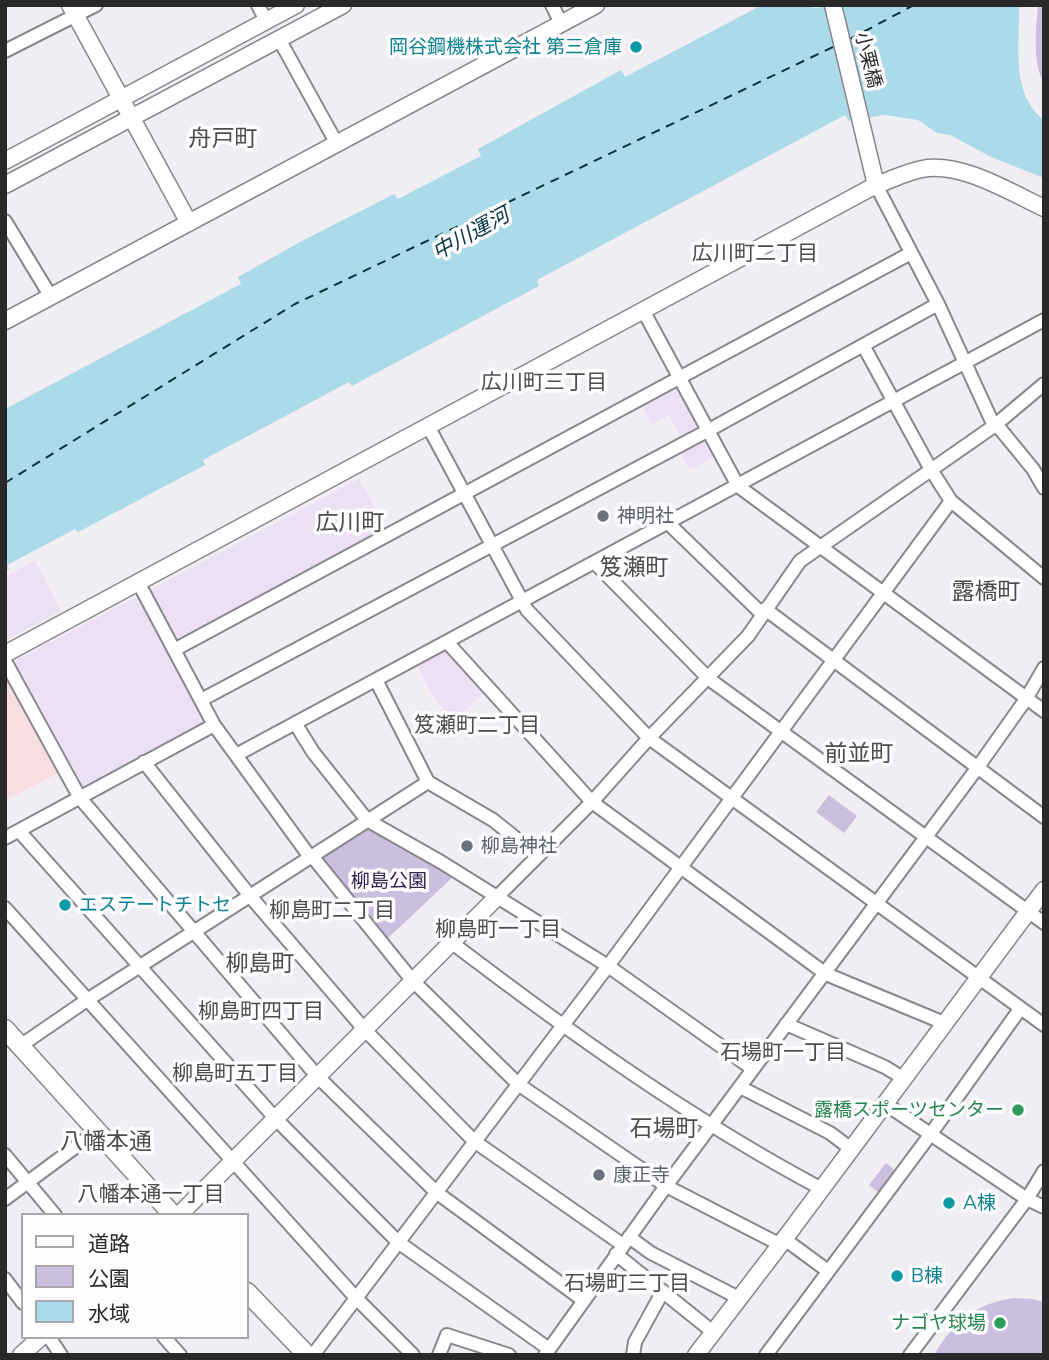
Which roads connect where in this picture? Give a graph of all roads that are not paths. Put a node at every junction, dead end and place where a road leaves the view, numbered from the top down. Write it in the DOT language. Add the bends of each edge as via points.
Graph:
graph roads {
  1 [pos="96,5"];
  2 [pos="258,5"];
  3 [pos="296,5"];
  4 [pos="343,5"];
  5 [pos="552,5"];
  6 [pos="596,5"];
  7 [pos="833,5"];
  8 [pos="73,11"];
  9 [pos="266,21"];
  10 [pos="561,23"];
  11 [pos="279,39"];
  12 [pos="5,51"];
  13 [pos="121,101"];
  14 [pos="131,118"];
  15 [pos="337,144"];
  16 [pos="5,161"];
  17 [pos="5,185"];
  18 [pos="876,185"];
  19 [pos="1044,208"];
  20 [pos="5,220"];
  21 [pos="189,223"];
  22 [pos="911,253"];
  23 [pos="51,297"];
  24 [pos="938,304"];
  25 [pos="644,312"];
  26 [pos="1044,320"];
  27 [pos="5,321"];
  28 [pos="863,345"];
  29 [pos="966,362"];
  30 [pos="680,379"];
  31 [pos="1044,384"];
  32 [pos="895,401"];
  33 [pos="995,425"];
  34 [pos="428,426"];
  35 [pos="709,430"];
  36 [pos="930,468"];
  37 [pos="738,486"];
  38 [pos="1044,488"];
  39 [pos="464,493"];
  40 [pos="951,501"];
  41 [pos="668,523"];
  42 [pos="492,545"];
  43 [pos="819,546"];
  44 [pos="595,562"];
  45 [pos="1044,578"];
  46 [pos="138,582"];
  47 [pos="883,593"];
  48 [pos="523,601"];
  49 [pos="763,612"];
  50 [pos="447,642"];
  51 [pos="174,650"];
  52 [pos="5,654"];
  53 [pos="5,661"];
  54 [pos="833,662"];
  55 [pos="1044,668"];
  56 [pos="709,679"];
  57 [pos="376,680"];
  58 [pos="1026,698"];
  59 [pos="201,700"];
  60 [pos="1044,711"];
  61 [pos="295,723"];
  62 [pos="214,725"];
  63 [pos="781,732"];
  64 [pos="649,738"];
  65 [pos="236,755"];
  66 [pos="144,762"];
  67 [pos="978,767"];
  68 [pos="428,782"];
  69 [pos="732,798"];
  70 [pos="79,799"];
  71 [pos="592,802"];
  72 [pos="1044,817"];
  73 [pos="367,820"];
  74 [pos="19,831"];
  75 [pos="5,838"];
  76 [pos="926,838"];
  77 [pos="311,856"];
  78 [pos="538,856"];
  79 [pos="681,867"];
  80 [pos="1044,890"];
  81 [pos="250,896"];
  82 [pos="497,897"];
  83 [pos="877,905"];
  84 [pos="5,908"];
  85 [pos="1027,912"];
  86 [pos="1044,923"];
  87 [pos="194,931"];
  88 [pos="451,942"];
  89 [pos="140,966"];
  90 [pos="608,966"];
  91 [pos="826,974"];
  92 [pos="978,978"];
  93 [pos="412,980"];
  94 [pos="87,1000"];
  95 [pos="1020,1009"];
  96 [pos="944,1023"];
  97 [pos="786,1024"];
  98 [pos="561,1025"];
  99 [pos="1044,1025"];
  100 [pos="5,1028"];
  101 [pos="364,1029"];
  102 [pos="20,1046"];
  103 [pos="753,1069"];
  104 [pos="317,1076"];
  105 [pos="903,1078"];
  106 [pos="518,1084"];
  107 [pos="740,1087"];
  108 [pos="884,1103"];
  109 [pos="275,1118"];
  110 [pos="711,1126"];
  111 [pos="97,1130"];
  112 [pos="930,1135"];
  113 [pos="474,1142"];
  114 [pos="850,1149"];
  115 [pos="5,1155"];
  116 [pos="233,1160"];
  117 [pos="1044,1171"];
  118 [pos="27,1184"];
  119 [pos="666,1186"];
  120 [pos="820,1188"];
  121 [pos="436,1192"];
  122 [pos="5,1199"];
  123 [pos="1027,1199"];
  124 [pos="1044,1207"];
  125 [pos="53,1213"];
  126 [pos="171,1213"];
  127 [pos="181,1213"];
  128 [pos="781,1241"];
  129 [pos="398,1242"];
  130 [pos="623,1246"];
  131 [pos="828,1271"];
  132 [pos="5,1279"];
  133 [pos="663,1291"];
  134 [pos="248,1293"];
  135 [pos="356,1298"];
  136 [pos="738,1298"];
  137 [pos="21,1300"];
  138 [pos="583,1300"];
  139 [pos="713,1332"];
  140 [pos="39,1339"];
  141 [pos="50,1339"];
  142 [pos="166,1339"];
  143 [pos="547,1352"];
  144 [pos="21,1355"];
  145 [pos="61,1355"];
  146 [pos="180,1355"];
  147 [pos="307,1355"];
  148 [pos="313,1355"];
  149 [pos="413,1355"];
  150 [pos="439,1355"];
  151 [pos="509,1355"];
  152 [pos="633,1355"];
  153 [pos="696,1355"];
  154 [pos="766,1355"];
  155 [pos="910,1355"];
  1 -- 8 [label="street"];
  2 -- 9 [label="street"];
  3 -- 9 [label="street"];
  4 -- 11 [label="street"];
  5 -- 10 [label="street"];
  6 -- 10 [label="street"];
  7 -- 18 [label="street, 小栗橋"];
  8 -- 12 [label="street"];
  8 -- 13 [label="street"];
  9 -- 13 [label="street"];
  10 -- 15 [label="street"];
  11 -- 14 [label="street"];
  11 -- 15 [label="street"];
  13 -- 14 [label="street"];
  13 -- 16 [label="street"];
  14 -- 17 [label="street"];
  14 -- 21 [label="street"];
  15 -- 21 [label="street"];
  18 -- 19 [label="street" via="942,167 973,175"];
  18 -- 22 [label="street"];
  18 -- 25 [label="street"];
  20 -- 23 [label="street"];
  21 -- 23 [label="street"];
  22 -- 24 [label="street"];
  22 -- 30 [label="street"];
  23 -- 27 [label="street"];
  24 -- 28 [label="street"];
  24 -- 29 [label="street"];
  25 -- 30 [label="street"];
  25 -- 34 [label="street"];
  26 -- 29 [label="street"];
  28 -- 32 [label="street"];
  28 -- 35 [label="street"];
  29 -- 32 [label="street"];
  29 -- 33 [label="street"];
  30 -- 35 [label="street"];
  30 -- 39 [label="street"];
  31 -- 33 [label="street"];
  32 -- 36 [label="street"];
  32 -- 37 [label="street"];
  33 -- 36 [label="street"];
  33 -- 38 [label="street"];
  34 -- 39 [label="street"];
  34 -- 46 [label="street"];
  35 -- 37 [label="street"];
  35 -- 42 [label="street"];
  36 -- 40 [label="street"];
  36 -- 43 [label="street"];
  37 -- 41 [label="street"];
  37 -- 43 [label="street"];
  39 -- 42 [label="street"];
  39 -- 51 [label="street"];
  40 -- 45 [label="street"];
  40 -- 47 [label="street"];
  41 -- 44 [label="street"];
  41 -- 49 [label="street"];
  42 -- 48 [label="street"];
  42 -- 59 [label="street"];
  43 -- 47 [label="street"];
  43 -- 49 [label="street" via="800,561"];
  44 -- 48 [label="street"];
  44 -- 56 [label="street"];
  46 -- 51 [label="street"];
  46 -- 52 [label="street"];
  47 -- 54 [label="street"];
  47 -- 58 [label="street"];
  48 -- 50 [label="street"];
  48 -- 64 [label="street"];
  49 -- 54 [label="street"];
  49 -- 56 [label="street"];
  50 -- 57 [label="street"];
  50 -- 71 [label="street"];
  51 -- 59 [label="street"];
  53 -- 70 [label="street"];
  54 -- 63 [label="street"];
  54 -- 67 [label="street"];
  55 -- 58 [label="street"];
  56 -- 63 [label="street"];
  56 -- 64 [label="street"];
  57 -- 61 [label="street"];
  57 -- 68 [label="street"];
  58 -- 60 [label="street"];
  58 -- 67 [label="street"];
  59 -- 62 [label="street"];
  61 -- 65 [label="street"];
  61 -- 73 [label="street"];
  62 -- 65 [label="street"];
  62 -- 66 [label="street"];
  63 -- 69 [label="street"];
  63 -- 76 [label="street"];
  64 -- 69 [label="street"];
  64 -- 71 [label="street"];
  65 -- 77 [label="street"];
  66 -- 70 [label="street"];
  66 -- 81 [label="street"];
  67 -- 72 [label="street"];
  67 -- 76 [label="street"];
  68 -- 73 [label="street"];
  68 -- 78 [label="street" via="493,820"];
  69 -- 79 [label="street"];
  69 -- 83 [label="street"];
  70 -- 74 [label="street"];
  70 -- 87 [label="street"];
  71 -- 78 [label="street"];
  71 -- 79 [label="street"];
  73 -- 77 [label="street"];
  73 -- 82 [label="street"];
  74 -- 75 [label="street"];
  74 -- 89 [label="street"];
  76 -- 83 [label="street"];
  76 -- 85 [label="street"];
  77 -- 81 [label="street"];
  77 -- 93 [label="street"];
  78 -- 82 [label="street"];
  79 -- 90 [label="street"];
  79 -- 91 [label="street"];
  80 -- 85 [label="street"];
  81 -- 87 [label="street"];
  81 -- 101 [label="street"];
  82 -- 88 [label="street"];
  82 -- 90 [label="street"];
  83 -- 91 [label="street"];
  83 -- 92 [label="street"];
  84 -- 94 [label="street"];
  85 -- 86 [label="street"];
  85 -- 92 [label="street"];
  87 -- 89 [label="street"];
  87 -- 104 [label="street"];
  88 -- 93 [label="street"];
  88 -- 98 [label="street"];
  89 -- 94 [label="street"];
  89 -- 109 [label="street"];
  90 -- 98 [label="street"];
  90 -- 103 [label="street"];
  91 -- 96 [label="street"];
  91 -- 97 [label="street"];
  92 -- 95 [label="street"];
  92 -- 96 [label="street"];
  93 -- 101 [label="street"];
  93 -- 106 [label="street"];
  94 -- 102 [label="street"];
  94 -- 116 [label="street"];
  95 -- 99 [label="street"];
  95 -- 112 [label="street"];
  96 -- 105 [label="street"];
  97 -- 103 [label="street"];
  97 -- 105 [label="street"];
  98 -- 106 [label="street"];
  98 -- 110 [label="street"];
  100 -- 102 [label="main road"];
  101 -- 104 [label="street"];
  101 -- 113 [label="street"];
  102 -- 111 [label="main road"];
  103 -- 107 [label="street"];
  104 -- 109 [label="street"];
  104 -- 121 [label="street"];
  105 -- 108 [label="street"];
  106 -- 113 [label="street"];
  106 -- 119 [label="street"];
  107 -- 110 [label="street"];
  107 -- 114 [label="street" via="830,1133"];
  108 -- 112 [label="street"];
  108 -- 114 [label="street"];
  109 -- 116 [label="street"];
  109 -- 129 [label="street"];
  110 -- 119 [label="street"];
  110 -- 120 [label="street"];
  111 -- 118 [label="street"];
  111 -- 126 [label="main road"];
  112 -- 123 [label="street"];
  112 -- 131 [label="street"];
  113 -- 121 [label="street"];
  113 -- 130 [label="street"];
  114 -- 120 [label="street"];
  115 -- 118 [label="street"];
  116 -- 127 [label="street"];
  116 -- 135 [label="street"];
  117 -- 123 [label="street"];
  118 -- 122 [label="street"];
  118 -- 125 [label="street"];
  119 -- 128 [label="street"];
  119 -- 130 [label="street"];
  120 -- 128 [label="street"];
  121 -- 129 [label="street"];
  121 -- 138 [label="street"];
  123 -- 124 [label="street"];
  123 -- 155 [label="street"];
  128 -- 131 [label="street"];
  128 -- 136 [label="street"];
  129 -- 135 [label="street"];
  129 -- 143 [label="street"];
  130 -- 133 [label="street"];
  130 -- 136 [label="street" via="651,1253"];
  130 -- 138 [label="street"];
  131 -- 154 [label="street"];
  132 -- 137 [label="street"];
  133 -- 139 [label="street"];
  133 -- 152 [label="street" via="635,1342"];
  134 -- 147 [label="main road"];
  135 -- 148 [label="street"];
  135 -- 149 [label="street"];
  136 -- 139 [label="street"];
  138 -- 143 [label="street"];
  139 -- 153 [label="street"];
  140 -- 144 [label="street"];
  141 -- 145 [label="street"];
  142 -- 146 [label="street"];
  150 -- 151 [label="street" via="447,1335"];
}
